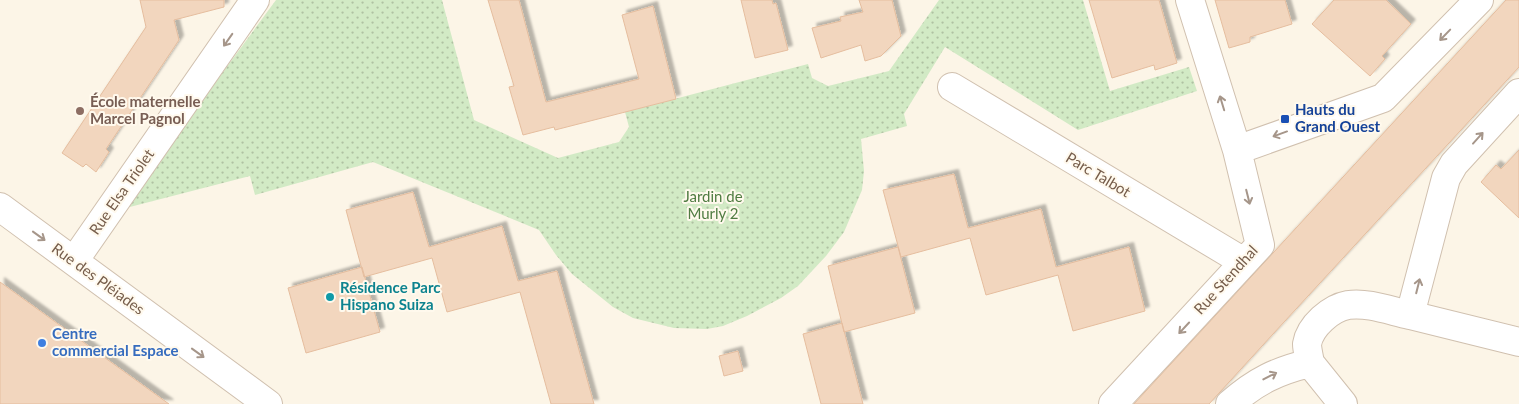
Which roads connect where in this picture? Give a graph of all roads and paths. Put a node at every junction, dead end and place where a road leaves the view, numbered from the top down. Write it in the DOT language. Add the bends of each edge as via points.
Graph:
graph roads {
  1 [pos="256,0"];
  2 [pos="1190,0"];
  3 [pos="1479,0"];
  4 [pos="952,87"];
  5 [pos="1519,93"];
  6 [pos="1236,150"];
  7 [pos="0,207"];
  8 [pos="74,261"];
  9 [pos="1244,262"];
  10 [pos="1410,315"];
  11 [pos="1519,342"];
  12 [pos="1310,363"];
  13 [pos="268,404"];
  14 [pos="1113,404"];
  15 [pos="1230,404"];
  16 [pos="1342,404"];
  1 -- 8 [label="street, Rue Elsa Triolet, one-way"];
  6 -- 2 [label="street, one-way"];
  3 -- 6 [label="street, one-way" via="1383,98"];
  4 -- 9 [label="street, Parc Talbot"];
  10 -- 5 [label="street, one-way" via="1446,178 1454,164"];
  6 -- 9 [label="street, Rue Stendhal, one-way" via="1260,245"];
  7 -- 8 [label="street, Rue des Pléiades, one-way"];
  8 -- 13 [label="street, Rue des Pléiades, one-way"];
  9 -- 14 [label="street, Rue Stendhal, one-way"];
  10 -- 11 [label="street"];
  10 -- 12 [label="street" via="1360,305 1335,310 1312,331 1307,345"];
  15 -- 12 [label="street, one-way" via="1263,379"];
  12 -- 16 [label="street"];
}
